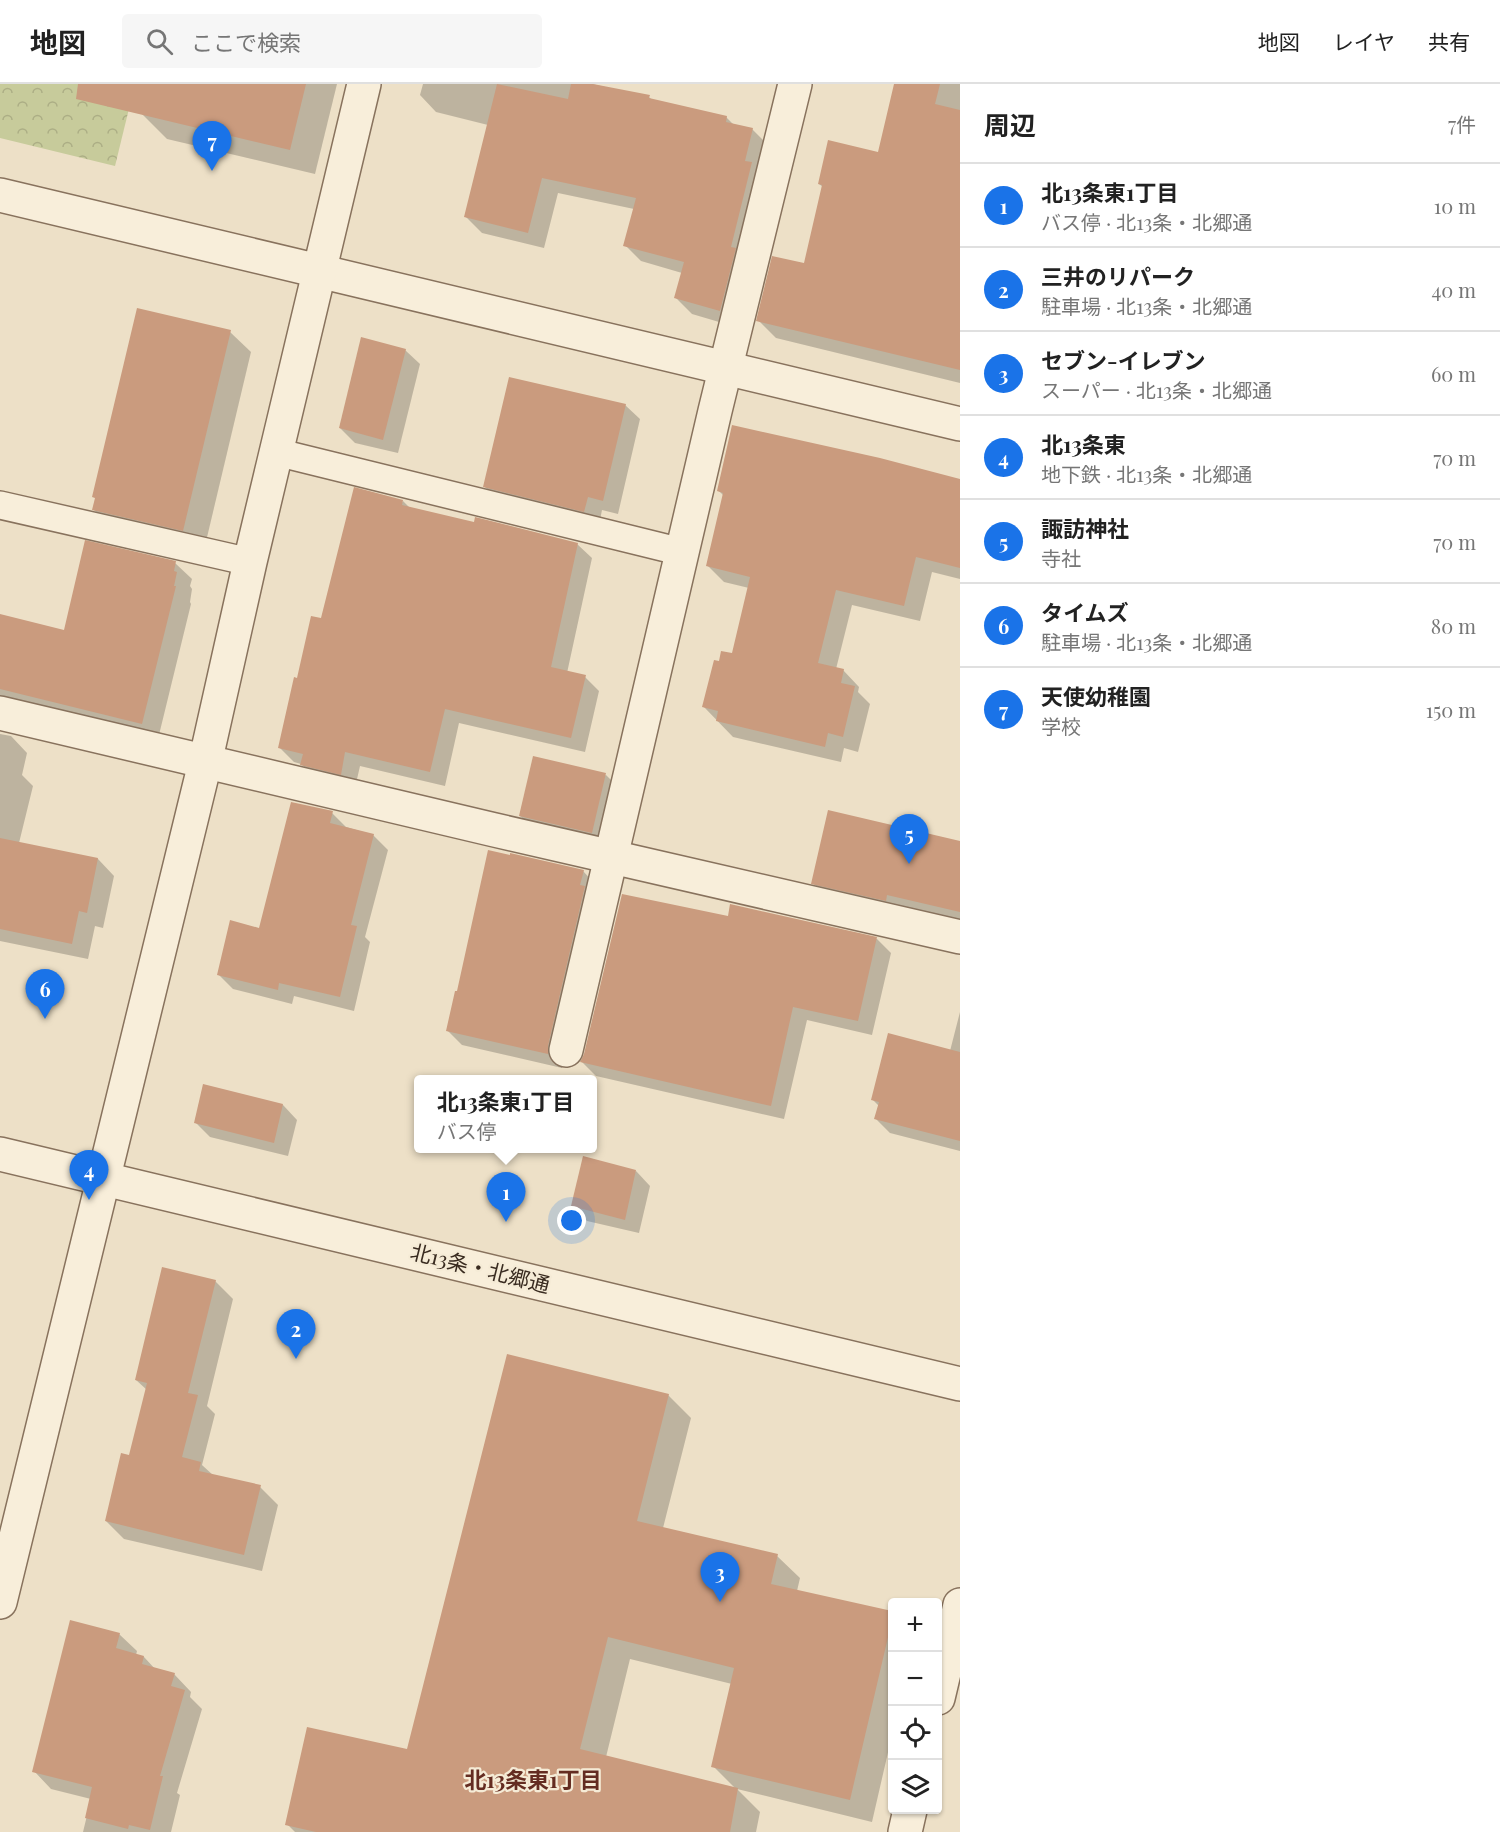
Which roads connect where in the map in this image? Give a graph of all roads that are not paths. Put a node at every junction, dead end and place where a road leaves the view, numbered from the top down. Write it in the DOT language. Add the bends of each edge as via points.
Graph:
graph roads {
  1 [pos="364,84"];
  2 [pos="795,84"];
  3 [pos="0,195"];
  4 [pos="319,271"];
  5 [pos="725,369"];
  6 [pos="960,424"];
  7 [pos="276,452"];
  8 [pos="0,505"];
  9 [pos="682,552"];
  10 [pos="250,562"];
  11 [pos="0,714"];
  12 [pos="205,763"];
  13 [pos="610,858"];
  14 [pos="960,937"];
  15 [pos="566,1050"];
  16 [pos="0,1154"];
  17 [pos="104,1179"];
  18 [pos="960,1384"];
  19 [pos="0,1602"];
  20 [pos="960,1605"];
  21 [pos="942,1681"];
  22 [pos="909,1814"];
  23 [pos="905,1832"];
  1 -- 4 [label="street"];
  2 -- 5 [label="street"];
  3 -- 4 [label="street"];
  4 -- 5 [label="street"];
  4 -- 7 [label="street"];
  5 -- 6 [label="street"];
  5 -- 9 [label="street"];
  7 -- 9 [label="lane"];
  7 -- 10 [label="street"];
  8 -- 10 [label="lane"];
  9 -- 13 [label="street"];
  10 -- 12 [label="street"];
  11 -- 12 [label="street"];
  12 -- 13 [label="street"];
  12 -- 17 [label="street"];
  13 -- 14 [label="street"];
  13 -- 15 [label="street"];
  16 -- 17 [label="street, 北13条・北郷通"];
  17 -- 18 [label="street, 北13条・北郷通"];
  17 -- 19 [label="street"];
  20 -- 21 [label="street"];
  22 -- 23 [label="street"];
}
